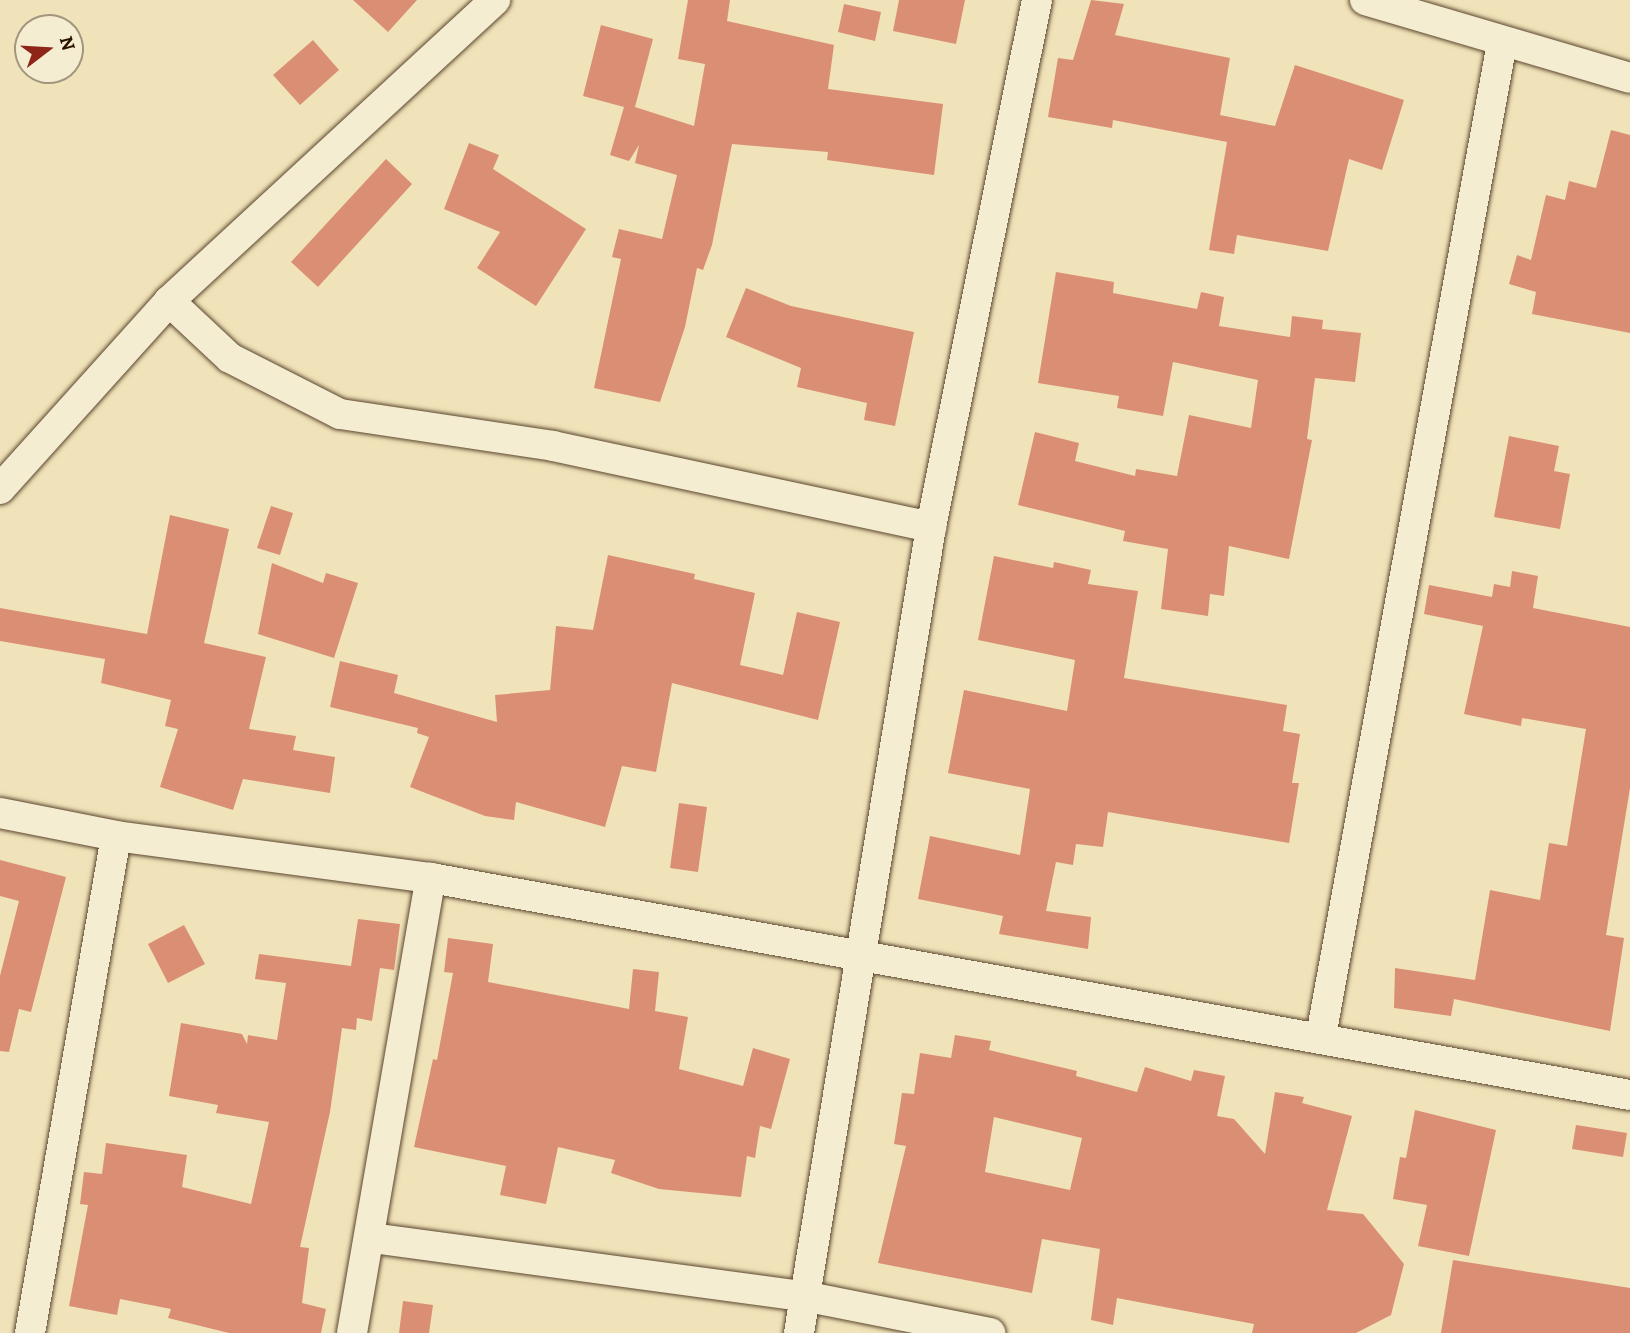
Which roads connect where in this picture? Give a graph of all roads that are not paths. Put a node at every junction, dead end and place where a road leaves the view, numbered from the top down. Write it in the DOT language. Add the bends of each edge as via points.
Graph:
graph roads {
  1 [pos="495,0"];
  2 [pos="1037,0"];
  3 [pos="1365,0"];
  4 [pos="1502,43"];
  5 [pos="1630,78"];
  6 [pos="169,301"];
  7 [pos="0,489"];
  8 [pos="931,527"];
  9 [pos="0,813"];
  10 [pos="116,836"];
  11 [pos="431,878"];
  12 [pos="859,954"];
  13 [pos="1321,1036"];
  14 [pos="1630,1095"];
  15 [pos="372,1238"];
  16 [pos="808,1297"];
  17 [pos="30,1333"];
  18 [pos="352,1333"];
  19 [pos="799,1333"];
  20 [pos="990,1333"];
  1 -- 6 [label="street"];
  2 -- 8 [label="street"];
  3 -- 4 [label="street"];
  4 -- 5 [label="street"];
  4 -- 13 [label="street"];
  6 -- 7 [label="street"];
  6 -- 8 [label="street" via="230,358 340,414 554,446"];
  8 -- 12 [label="street"];
  9 -- 10 [label="street"];
  10 -- 11 [label="street"];
  10 -- 17 [label="street"];
  11 -- 12 [label="street"];
  11 -- 15 [label="street"];
  12 -- 13 [label="street"];
  12 -- 16 [label="street"];
  13 -- 14 [label="street"];
  15 -- 16 [label="street"];
  15 -- 18 [label="street"];
  16 -- 19 [label="street"];
  16 -- 20 [label="street"];
}
